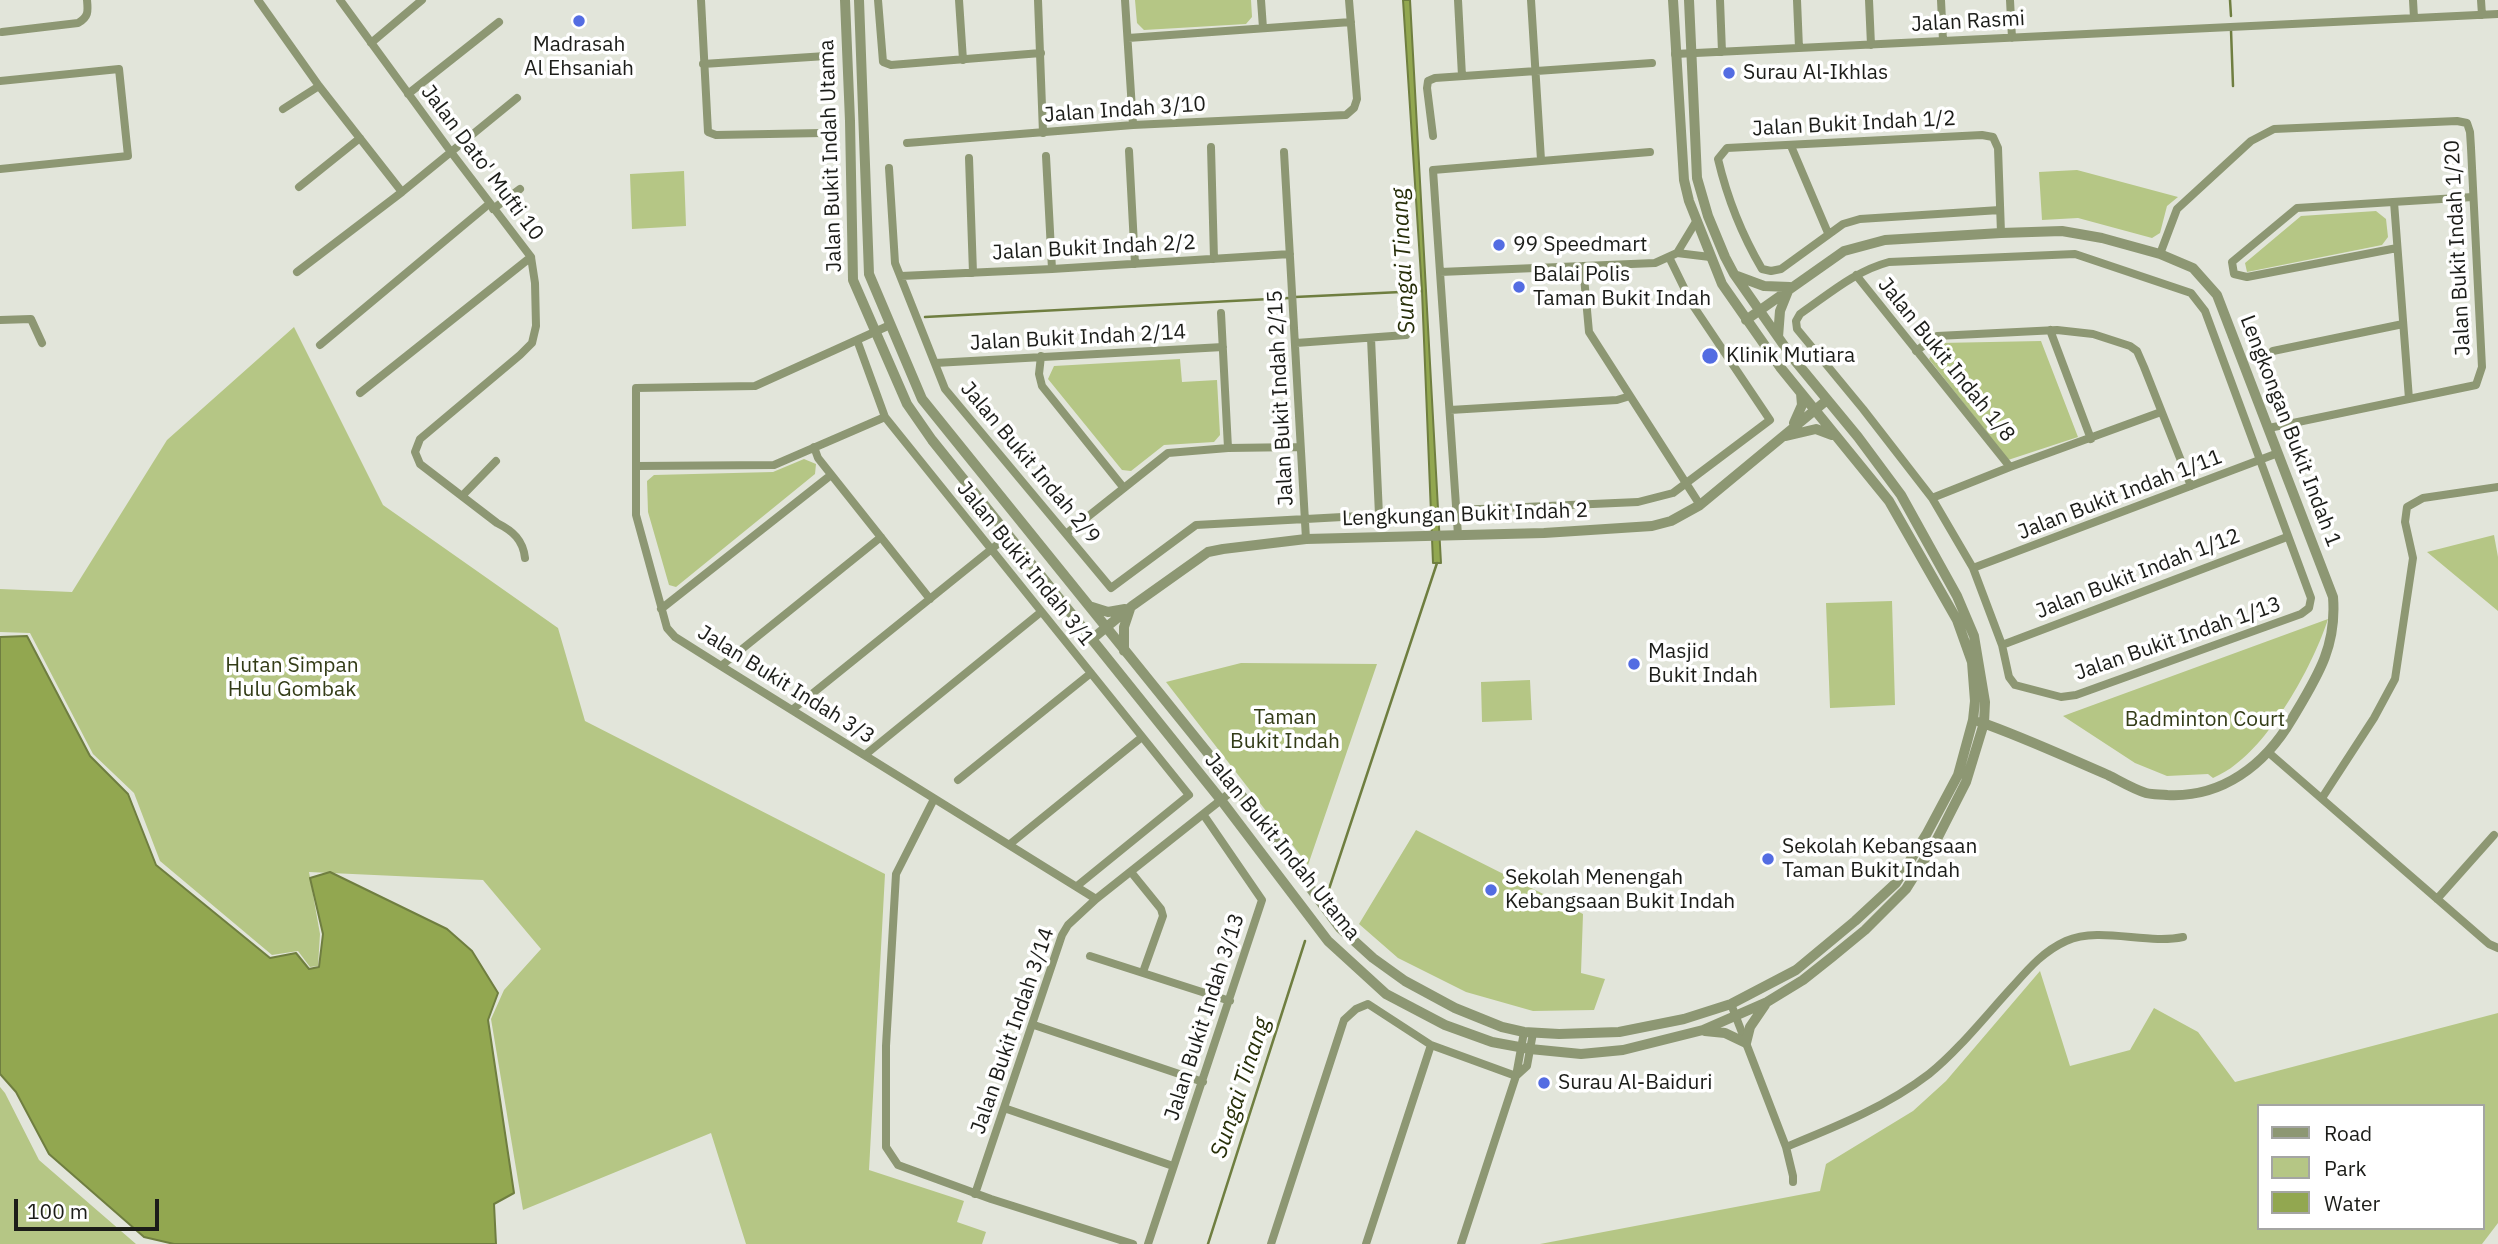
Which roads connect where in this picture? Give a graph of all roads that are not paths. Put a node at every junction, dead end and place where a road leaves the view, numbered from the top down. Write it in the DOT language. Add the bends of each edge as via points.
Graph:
graph roads {
  1 [pos="87,0"];
  2 [pos="258,0"];
  3 [pos="340,0"];
  4 [pos="422,0"];
  5 [pos="701,0"];
  6 [pos="845,0"];
  7 [pos="859,0"];
  8 [pos="878,0"];
  9 [pos="959,0"];
  10 [pos="1038,0"];
  11 [pos="1125,0"];
  12 [pos="1261,0"];
  13 [pos="1349,0"];
  14 [pos="1458,0"];
  15 [pos="1531,0"];
  16 [pos="1673,0"];
  17 [pos="1689,0"];
  18 [pos="1720,0"];
  19 [pos="1797,0"];
  20 [pos="1869,0"];
  21 [pos="1941,0"];
  22 [pos="2010,0"];
  23 [pos="2413,0"];
  24 [pos="2482,0"];
  25 [pos="2498,14"];
  26 [pos="2482,15"];
  27 [pos="2414,18"];
  28 [pos="499,22"];
  29 [pos="1351,22"];
  30 [pos="1263,28"];
  31 [pos="2,32"];
  32 [pos="1128,38"];
  33 [pos="2012,38"];
  34 [pos="1943,41"];
  35 [pos="371,43"];
  36 [pos="1871,45"];
  37 [pos="1799,48"];
  38 [pos="1722,52"];
  39 [pos="1041,53"];
  40 [pos="1692,53"];
  41 [pos="1675,54"];
  42 [pos="826,56"];
  43 [pos="963,60"];
  44 [pos="1651,63"];
  45 [pos="703,64"];
  46 [pos="1536,71"];
  47 [pos="1462,76"];
  48 [pos="0,81"];
  49 [pos="319,86"];
  50 [pos="408,94"];
  51 [pos="517,98"];
  52 [pos="283,109"];
  53 [pos="1133,125"];
  54 [pos="1044,132"];
  55 [pos="822,133"];
  56 [pos="1433,135"];
  57 [pos="360,138"];
  58 [pos="907,143"];
  59 [pos="1791,146"];
  60 [pos="1211,147"];
  61 [pos="1129,151"];
  62 [pos="450,152"];
  63 [pos="1284,152"];
  64 [pos="1650,152"];
  65 [pos="1046,156"];
  66 [pos="969,158"];
  67 [pos="1541,160"];
  68 [pos="889,168"];
  69 [pos="0,169"];
  70 [pos="299,187"];
  71 [pos="520,189"];
  72 [pos="402,192"];
  73 [pos="2473,197"];
  74 [pos="2394,202"];
  75 [pos="491,206"];
  76 [pos="2000,210"];
  77 [pos="1697,220"];
  78 [pos="1828,233"];
  79 [pos="2001,233"];
  80 [pos="2397,248"];
  81 [pos="1290,254"];
  82 [pos="2160,254"];
  83 [pos="1673,255"];
  84 [pos="531,257"];
  85 [pos="1710,257"];
  86 [pos="1214,259"];
  87 [pos="1135,264"];
  88 [pos="1583,266"];
  89 [pos="1052,269"];
  90 [pos="297,272"];
  91 [pos="1440,272"];
  92 [pos="973,273"];
  93 [pos="1734,274"];
  94 [pos="1856,275"];
  95 [pos="901,276"];
  96 [pos="1790,288"];
  97 [pos="1758,310"];
  98 [pos="1221,313"];
  99 [pos="0,320"];
  100 [pos="1746,320"];
  101 [pos="2403,324"];
  102 [pos="890,325"];
  103 [pos="2050,330"];
  104 [pos="876,332"];
  105 [pos="1406,335"];
  106 [pos="1371,338"];
  107 [pos="1778,339"];
  108 [pos="857,340"];
  109 [pos="42,343"];
  110 [pos="1296,343"];
  111 [pos="320,345"];
  112 [pos="1223,347"];
  113 [pos="1916,351"];
  114 [pos="2273,351"];
  115 [pos="1041,356"];
  116 [pos="935,363"];
  117 [pos="360,393"];
  118 [pos="1801,393"];
  119 [pos="1630,396"];
  120 [pos="2409,399"];
  121 [pos="1827,400"];
  122 [pos="1450,410"];
  123 [pos="1815,410"];
  124 [pos="2161,412"];
  125 [pos="885,417"];
  126 [pos="2269,428"];
  127 [pos="1782,437"];
  128 [pos="1838,439"];
  129 [pos="2091,439"];
  130 [pos="814,447"];
  131 [pos="1300,447"];
  132 [pos="1228,449"];
  133 [pos="2278,453"];
  134 [pos="496,461"];
  135 [pos="2259,461"];
  136 [pos="636,466"];
  137 [pos="2010,467"];
  138 [pos="831,475"];
  139 [pos="1686,484"];
  140 [pos="2191,486"];
  141 [pos="1123,487"];
  142 [pos="2498,487"];
  143 [pos="462,496"];
  144 [pos="1933,499"];
  145 [pos="1700,505"];
  146 [pos="1457,510"];
  147 [pos="1306,519"];
  148 [pos="1066,534"];
  149 [pos="1009,535"];
  150 [pos="1458,536"];
  151 [pos="881,537"];
  152 [pos="2287,537"];
  153 [pos="1306,539"];
  154 [pos="991,550"];
  155 [pos="525,558"];
  156 [pos="1973,568"];
  157 [pos="930,599"];
  158 [pos="1087,606"];
  159 [pos="1132,606"];
  160 [pos="661,609"];
  161 [pos="1041,612"];
  162 [pos="1105,628"];
  163 [pos="1091,639"];
  164 [pos="2002,645"];
  165 [pos="1124,651"];
  166 [pos="721,666"];
  167 [pos="1090,673"];
  168 [pos="792,710"];
  169 [pos="1978,722"];
  170 [pos="1142,737"];
  171 [pos="2268,752"];
  172 [pos="865,755"];
  173 [pos="958,780"];
  174 [pos="1236,788"];
  175 [pos="933,799"];
  176 [pos="2322,799"];
  177 [pos="1221,800"];
  178 [pos="1203,814"];
  179 [pos="2494,835"];
  180 [pos="1010,844"];
  181 [pos="1130,872"];
  182 [pos="1077,886"];
  183 [pos="1096,899"];
  184 [pos="2437,899"];
  185 [pos="2183,937"];
  186 [pos="2498,948"];
  187 [pos="1090,956"];
  188 [pos="1143,972"];
  189 [pos="1230,1001"];
  190 [pos="1767,1002"];
  191 [pos="1731,1004"];
  192 [pos="1736,1017"];
  193 [pos="1034,1024"];
  194 [pos="1703,1030"];
  195 [pos="1528,1032"];
  196 [pos="1746,1043"];
  197 [pos="1431,1045"];
  198 [pos="1526,1049"];
  199 [pos="1516,1076"];
  200 [pos="1203,1082"];
  201 [pos="1004,1108"];
  202 [pos="1786,1147"];
  203 [pos="1173,1167"];
  204 [pos="1793,1182"];
  205 [pos="975,1194"];
  206 [pos="1133,1244"];
  207 [pos="1148,1244"];
  208 [pos="1271,1244"];
  209 [pos="1366,1244"];
  210 [pos="1461,1244"];
  1 -- 31 [label="street" via="88,14 78,23"];
  2 -- 49 [label="street"];
  3 -- 35 [label="street, Jalan Dato' Mufti 10"];
  4 -- 35 [label="street"];
  5 -- 45 [label="street"];
  6 -- 104 [label="street, Jalan Bukit Indah Utama" via="852,275"];
  7 -- 102 [label="street, Jalan Bukit Indah Utama" via="868,266"];
  8 -- 43 [label="street" via="883,62"];
  9 -- 43 [label="street"];
  10 -- 39 [label="street"];
  11 -- 32 [label="street"];
  12 -- 30 [label="street"];
  13 -- 29 [label="street"];
  14 -- 47 [label="street"];
  15 -- 46 [label="street"];
  16 -- 41 [label="street, Jalan Bukit Indah Utama"];
  17 -- 40 [label="street, Jalan Bukit Indah Utama"];
  18 -- 38 [label="street"];
  19 -- 37 [label="street"];
  20 -- 36 [label="street"];
  21 -- 34 [label="street"];
  22 -- 33 [label="street"];
  23 -- 27 [label="street"];
  24 -- 26 [label="street"];
  25 -- 26 [label="street, Jalan Rasmi"];
  26 -- 27 [label="street, Jalan Rasmi"];
  27 -- 33 [label="street, Jalan Rasmi"];
  28 -- 50 [label="street"];
  29 -- 30 [label="street"];
  29 -- 53 [label="street, Jalan Indah 3/10" via="1357,99 1346,115"];
  30 -- 32 [label="street"];
  32 -- 53 [label="street"];
  33 -- 34 [label="street, Jalan Rasmi"];
  34 -- 36 [label="street, Jalan Rasmi"];
  35 -- 50 [label="street, Jalan Dato' Mufti 10"];
  36 -- 37 [label="street, Jalan Rasmi"];
  37 -- 38 [label="street, Jalan Rasmi"];
  38 -- 40 [label="street, Jalan Rasmi"];
  39 -- 43 [label="street"];
  39 -- 54 [label="street"];
  40 -- 41 [label="street, Jalan Rasmi"];
  40 -- 93 [label="street, Jalan Bukit Indah Utama" via="1697,178"];
  41 -- 77 [label="street, Jalan Bukit Indah Utama" via="1684,180"];
  42 -- 45 [label="street"];
  44 -- 46 [label="street"];
  45 -- 55 [label="street" via="708,132"];
  46 -- 47 [label="street"];
  46 -- 67 [label="street"];
  47 -- 56 [label="street" via="1428,81"];
  48 -- 69 [label="street" via="120,69 128,156"];
  49 -- 52 [label="street"];
  49 -- 57 [label="street"];
  50 -- 62 [label="street, Jalan Dato' Mufti 10"];
  51 -- 62 [label="street"];
  53 -- 54 [label="street, Jalan Indah 3/10"];
  54 -- 58 [label="street, Jalan Indah 3/10"];
  57 -- 70 [label="street"];
  57 -- 72 [label="street"];
  59 -- 76 [label="street, Jalan Bukit Indah 1/2" via="1993,136 1998,148"];
  59 -- 78 [label="street"];
  59 -- 78 [label="street, Jalan Bukit Indah 1/2" via="1727,148 1718,159 1749,246 1762,269 1770,271 1781,269"];
  60 -- 86 [label="street"];
  61 -- 87 [label="street"];
  62 -- 72 [label="street"];
  62 -- 75 [label="street, Jalan Dato' Mufti 10"];
  63 -- 81 [label="street, Jalan Bukit Indah 2/15"];
  64 -- 67 [label="street"];
  65 -- 89 [label="street"];
  66 -- 92 [label="street"];
  67 -- 91 [label="street" via="1433,170"];
  68 -- 95 [label="street, Jalan Bukit Indah 2/9" via="895,263"];
  71 -- 75 [label="street"];
  72 -- 90 [label="street"];
  73 -- 74 [label="street"];
  73 -- 82 [label="street, Jalan Bukit Indah 1/20" via="2467,123 2274,129 2251,141 2178,209"];
  73 -- 120 [label="street, Jalan Bukit Indah 1/20" via="2482,367 2476,385"];
  74 -- 80 [label="street"];
  74 -- 80 [label="street" via="2297,208 2232,262 2234,274 2247,277"];
  75 -- 84 [label="street, Jalan Dato' Mufti 10"];
  75 -- 111 [label="street"];
  76 -- 78 [label="street" via="1860,219"];
  76 -- 79 [label="street"];
  77 -- 83 [label="street"];
  77 -- 85 [label="street, Jalan Bukit Indah Utama"];
  79 -- 82 [label="street, Lengkongan Bukit Indah 1" via="2062,231"];
  79 -- 96 [label="street, Lengkongan Bukit Indah 1" via="1885,240 1844,251"];
  80 -- 101 [label="street"];
  81 -- 86 [label="street, Jalan Bukit Indah 2/2"];
  81 -- 110 [label="street, Jalan Bukit Indah 2/15"];
  82 -- 126 [label="street, Lengkongan Bukit Indah 1" via="2193,268 2217,295"];
  83 -- 85 [label="street"];
  83 -- 88 [label="street" via="1656,263"];
  83 -- 139 [label="street" via="1692,304 1770,419"];
  84 -- 117 [label="street"];
  84 -- 143 [label="street, Jalan Dato' Mufti 10" via="537,303 532,343 421,439 415,452 420,464"];
  85 -- 100 [label="street, Jalan Bukit Indah Utama"];
  86 -- 87 [label="street, Jalan Bukit Indah 2/2"];
  87 -- 89 [label="street, Jalan Bukit Indah 2/2"];
  88 -- 91 [label="street"];
  88 -- 119 [label="street" via="1589,332"];
  89 -- 92 [label="street, Jalan Bukit Indah 2/2"];
  91 -- 122 [label="street"];
  92 -- 95 [label="street, Jalan Bukit Indah 2/2"];
  93 -- 96 [label="street" via="1764,286"];
  93 -- 97 [label="street, Jalan Bukit Indah Utama"];
  94 -- 113 [label="street, Jalan Bukit Indah 1/8"];
  94 -- 135 [label="street" via="1889,262 2075,254 2191,293 2205,311"];
  94 -- 144 [label="street" via="1800,314 1797,329"];
  95 -- 116 [label="street, Jalan Bukit Indah 2/9"];
  96 -- 97 [label="street, Lengkongan Bukit Indah 1"];
  96 -- 107 [label="street" via="1780,312"];
  97 -- 100 [label="street, Lengkongan Bukit Indah 1"];
  97 -- 107 [label="street, Jalan Bukit Indah Utama"];
  98 -- 112 [label="street"];
  99 -- 109 [label="street" via="31,318"];
  100 -- 118 [label="street, Jalan Bukit Indah Utama"];
  101 -- 114 [label="street"];
  101 -- 120 [label="street"];
  102 -- 104 [label="street"];
  102 -- 158 [label="street, Jalan Bukit Indah Utama" via="922,399"];
  103 -- 113 [label="street" via="1937,336"];
  103 -- 124 [label="street" via="2093,334 2137,351"];
  103 -- 129 [label="street"];
  104 -- 108 [label="street"];
  104 -- 149 [label="street, Jalan Bukit Indah Utama" via="907,404"];
  105 -- 106 [label="street"];
  106 -- 110 [label="street"];
  106 -- 147 [label="street" via="1379,515"];
  107 -- 121 [label="street, Jalan Bukit Indah Utama"];
  108 -- 125 [label="street, Jalan Bukit Indah 3/1"];
  108 -- 136 [label="street, Jalan Bukit Indah 3/3" via="755,386 636,388"];
  110 -- 131 [label="street, Jalan Bukit Indah 2/15"];
  112 -- 115 [label="street, Jalan Bukit Indah 2/14"];
  112 -- 132 [label="street"];
  113 -- 137 [label="street, Jalan Bukit Indah 1/8"];
  115 -- 116 [label="street, Jalan Bukit Indah 2/14"];
  115 -- 141 [label="street" via="1038,374 1042,386"];
  116 -- 148 [label="street, Jalan Bukit Indah 2/9" via="945,389"];
  118 -- 123 [label="street, Jalan Bukit Indah Utama"];
  118 -- 127 [label="street" via="1798,420"];
  119 -- 122 [label="street"];
  119 -- 139 [label="street"];
  120 -- 126 [label="street"];
  121 -- 123 [label="street, Lengkungan Bukit Indah 2"];
  121 -- 169 [label="street, Jalan Bukit Indah Utama" via="1900,495 1957,596 1974,636 1985,702"];
  122 -- 146 [label="street"];
  123 -- 127 [label="street, Lengkungan Bukit Indah 2"];
  123 -- 128 [label="street, Jalan Bukit Indah Utama"];
  124 -- 129 [label="street"];
  124 -- 140 [label="street"];
  125 -- 130 [label="street"];
  125 -- 154 [label="street, Jalan Bukit Indah 3/1"];
  126 -- 133 [label="street, Lengkongan Bukit Indah 1"];
  127 -- 128 [label="street" via="1816,429"];
  127 -- 145 [label="street, Lengkungan Bukit Indah 2"];
  128 -- 169 [label="street, Jalan Bukit Indah Utama" via="1889,500 1957,620 1972,662"];
  129 -- 137 [label="street"];
  130 -- 136 [label="street" via="774,465"];
  130 -- 138 [label="street"];
  131 -- 132 [label="street"];
  131 -- 147 [label="street, Jalan Bukit Indah 2/15"];
  132 -- 141 [label="street" via="1168,453"];
  133 -- 135 [label="street, Jalan Bukit Indah 1/11"];
  133 -- 171 [label="street, Lengkongan Bukit Indah 1" via="2333,597 2334,616 2323,664 2286,730"];
  134 -- 143 [label="street"];
  135 -- 140 [label="street, Jalan Bukit Indah 1/11"];
  135 -- 152 [label="street"];
  136 -- 160 [label="street, Jalan Bukit Indah 3/3" via="636,515"];
  137 -- 144 [label="street"];
  138 -- 151 [label="street"];
  138 -- 160 [label="street"];
  139 -- 145 [label="street"];
  139 -- 146 [label="street" via="1673,493 1638,502"];
  140 -- 156 [label="street, Jalan Bukit Indah 1/11"];
  141 -- 148 [label="street"];
  142 -- 176 [label="street" via="2423,498 2407,507 2405,522 2413,558 2395,679"];
  143 -- 155 [label="street, Jalan Dato' Mufti 10" via="510,529 524,548"];
  144 -- 156 [label="street"];
  145 -- 150 [label="street, Lengkungan Bukit Indah 2" via="1652,526"];
  146 -- 150 [label="street"];
  147 -- 148 [label="street, Jalan Bukit Indah 2/9" via="1196,525 1111,588"];
  147 -- 153 [label="street, Jalan Bukit Indah 2/15"];
  149 -- 154 [label="street"];
  149 -- 163 [label="street, Jalan Bukit Indah Utama"];
  150 -- 153 [label="street, Lengkungan Bukit Indah 2"];
  151 -- 157 [label="street"];
  151 -- 166 [label="street"];
  152 -- 164 [label="street, Jalan Bukit Indah 1/12"];
  152 -- 164 [label="street, Jalan Bukit Indah 1/13" via="2311,598 2309,608 2301,614 2061,697 2015,685"];
  153 -- 159 [label="street, Lengkungan Bukit Indah 2" via="1208,552"];
  154 -- 157 [label="street"];
  154 -- 161 [label="street, Jalan Bukit Indah 3/1"];
  156 -- 164 [label="street"];
  157 -- 168 [label="street"];
  158 -- 159 [label="street" via="1108,612"];
  158 -- 162 [label="street, Jalan Bukit Indah Utama"];
  159 -- 162 [label="street, Lengkungan Bukit Indah 2"];
  159 -- 165 [label="street" via="1124,626"];
  160 -- 166 [label="street, Jalan Bukit Indah 3/3" via="675,637"];
  161 -- 167 [label="street, Jalan Bukit Indah 3/1"];
  161 -- 172 [label="street"];
  162 -- 163 [label="street, Lengkungan Bukit Indah 2"];
  162 -- 165 [label="street, Jalan Bukit Indah Utama"];
  163 -- 177 [label="street, Jalan Bukit Indah Utama"];
  165 -- 174 [label="street, Jalan Bukit Indah Utama"];
  166 -- 168 [label="street, Jalan Bukit Indah 3/3"];
  167 -- 170 [label="street, Jalan Bukit Indah 3/1"];
  167 -- 173 [label="street"];
  168 -- 172 [label="street, Jalan Bukit Indah 3/3"];
  169 -- 171 [label="street, Lengkongan Bukit Indah 1" via="2148,794 2186,796 2213,790 2240,776"];
  169 -- 190 [label="street, Jalan Bukit Indah Utama" via="1966,782 1906,889 1832,957"];
  169 -- 191 [label="street, Jalan Bukit Indah Utama" via="1958,775 1896,883 1796,970"];
  170 -- 180 [label="street"];
  170 -- 182 [label="street, Jalan Bukit Indah 3/1" via="1189,796"];
  171 -- 176 [label="street"];
  172 -- 175 [label="street, Jalan Bukit Indah 3/3"];
  174 -- 177 [label="street, Jalan Bukit Indah 3/14"];
  174 -- 195 [label="street, Jalan Bukit Indah Utama" via="1340,928 1373,958 1455,1008"];
  175 -- 180 [label="street, Jalan Bukit Indah 3/3"];
  175 -- 205 [label="street" via="896,874 886,1046 886,1147 898,1165"];
  176 -- 184 [label="street"];
  177 -- 178 [label="street, Jalan Bukit Indah 3/14"];
  177 -- 198 [label="street, Jalan Bukit Indah Utama" via="1328,941 1386,994 1445,1026"];
  178 -- 181 [label="street, Jalan Bukit Indah 3/14"];
  178 -- 189 [label="street, Jalan Bukit Indah 3/13" via="1262,900"];
  179 -- 184 [label="street"];
  180 -- 182 [label="street, Jalan Bukit Indah 3/3"];
  181 -- 183 [label="street, Jalan Bukit Indah 3/14"];
  181 -- 188 [label="street" via="1163,916"];
  182 -- 183 [label="street, Jalan Bukit Indah 3/3"];
  183 -- 193 [label="street, Jalan Bukit Indah 3/14" via="1062,936"];
  184 -- 186 [label="street"];
  185 -- 202 [label="street" via="2068,939 2042,954 1930,1074 1852,1120"];
  187 -- 188 [label="street"];
  188 -- 189 [label="street"];
  189 -- 200 [label="street, Jalan Bukit Indah 3/13"];
  190 -- 192 [label="street, Jalan Bukit Indah Utama"];
  190 -- 196 [label="street" via="1750,1027"];
  191 -- 192 [label="street"];
  191 -- 195 [label="street, Jalan Bukit Indah Utama" via="1619,1032"];
  192 -- 194 [label="street, Jalan Bukit Indah Utama"];
  192 -- 196 [label="street"];
  193 -- 200 [label="street"];
  193 -- 201 [label="street, Jalan Bukit Indah 3/14"];
  194 -- 196 [label="street"];
  194 -- 198 [label="street, Jalan Bukit Indah Utama" via="1623,1050 1581,1054"];
  195 -- 198 [label="street"];
  196 -- 202 [label="street"];
  197 -- 199 [label="street"];
  197 -- 208 [label="street" via="1368,1004 1344,1020"];
  197 -- 209 [label="street"];
  198 -- 199 [label="street" via="1527,1066"];
  199 -- 210 [label="street"];
  200 -- 203 [label="street, Jalan Bukit Indah 3/13"];
  201 -- 203 [label="street"];
  201 -- 205 [label="street, Jalan Bukit Indah 3/14"];
  202 -- 204 [label="street"];
  203 -- 207 [label="street, Jalan Bukit Indah 3/13"];
  205 -- 206 [label="street"];
}
